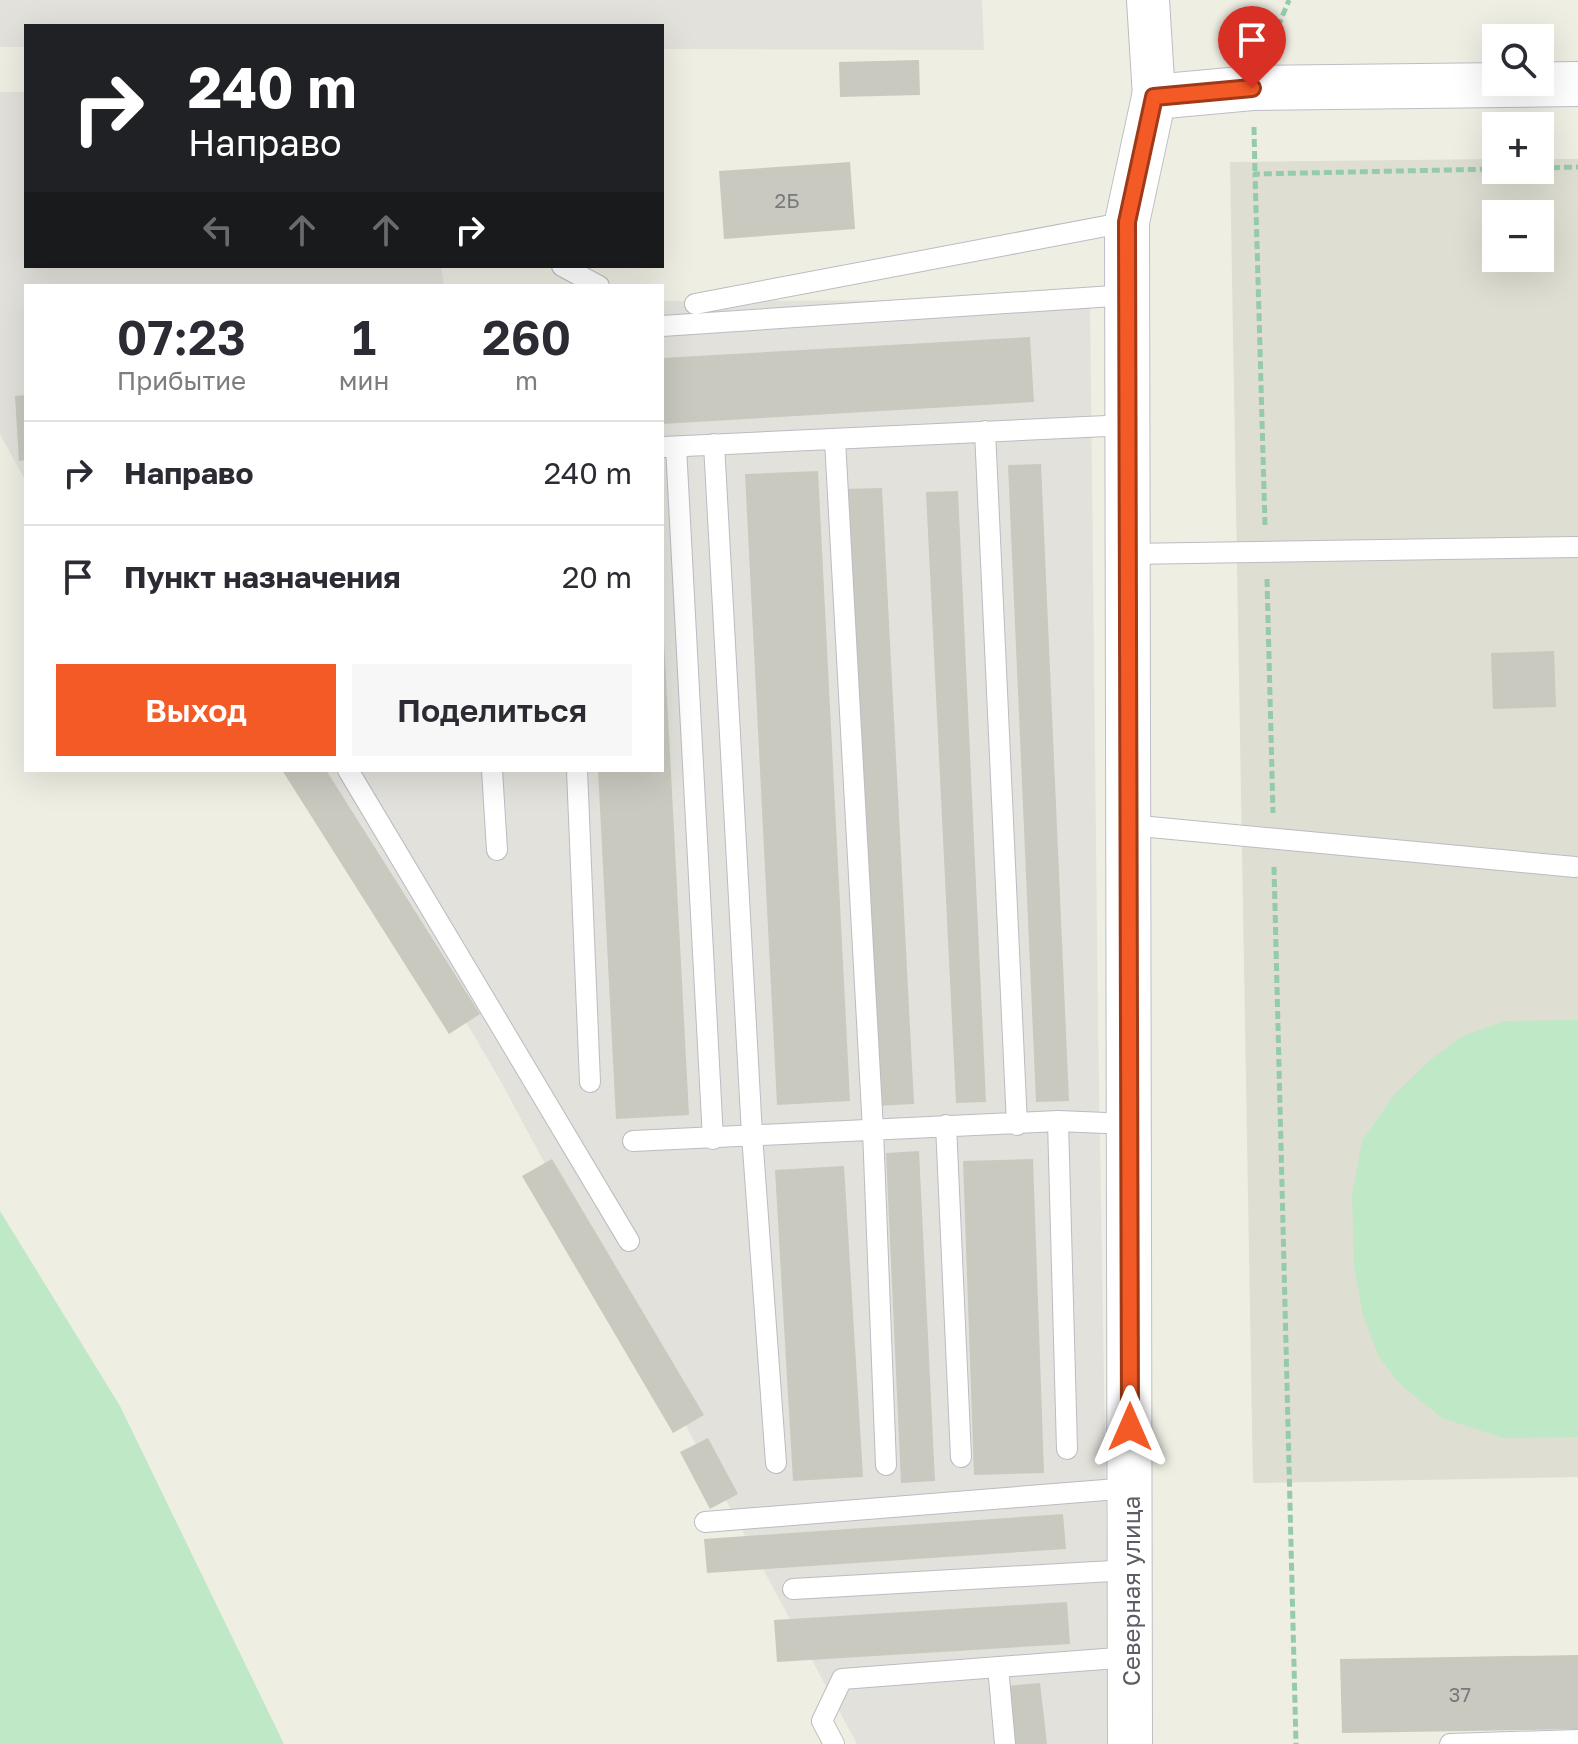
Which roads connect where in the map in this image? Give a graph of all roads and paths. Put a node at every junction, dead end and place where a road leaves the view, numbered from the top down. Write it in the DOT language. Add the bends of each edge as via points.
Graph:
graph roads {
  1 [pos="1148,0"];
  2 [pos="1578,84"];
  3 [pos="1154,97"];
  4 [pos="1578,167"];
  5 [pos="1554,168"];
  6 [pos="1127,222"];
  7 [pos="566,268"];
  8 [pos="595,284"];
  9 [pos="1128,295"];
  10 [pos="695,304"];
  11 [pos="665,324"];
  12 [pos="1128,425"];
  13 [pos="985,431"];
  14 [pos="835,440"];
  15 [pos="714,444"];
  16 [pos="669,447"];
  17 [pos="1578,547"];
  18 [pos="1128,554"];
  19 [pos="349,772"];
  20 [pos="492,772"];
  21 [pos="577,772"];
  22 [pos="1129,825"];
  23 [pos="497,850"];
  24 [pos="1575,867"];
  25 [pos="590,1082"];
  26 [pos="1058,1121"];
  27 [pos="1129,1124"];
  28 [pos="946,1125"];
  29 [pos="1017,1125"];
  30 [pos="873,1130"];
  31 [pos="752,1135"];
  32 [pos="713,1139"];
  33 [pos="633,1141"];
  34 [pos="629,1241"];
  35 [pos="1067,1449"];
  36 [pos="961,1457"];
  37 [pos="776,1463"];
  38 [pos="886,1465"];
  39 [pos="1130,1488"];
  40 [pos="705,1522"];
  41 [pos="1130,1570"];
  42 [pos="793,1589"];
  43 [pos="1130,1657"];
  44 [pos="998,1667"];
  45 [pos="1578,1740"];
  46 [pos="834,1744"];
  47 [pos="1005,1744"];
  48 [pos="1130,1744"];
  49 [pos="1450,1744"];
  1 -- 3 [label="street"];
  2 -- 3 [label="street" via="1252,88"];
  3 -- 6 [label="street, Северная улица"];
  4 -- 5 [label="path"];
  6 -- 9 [label="street, Северная улица"];
  6 -- 10 [label="lane"];
  7 -- 8 [label="lane"];
  9 -- 11 [label="lane"];
  9 -- 12 [label="street, Северная улица"];
  12 -- 13 [label="lane"];
  12 -- 18 [label="street, Северная улица"];
  13 -- 14 [label="lane"];
  13 -- 29 [label="lane"];
  14 -- 15 [label="lane"];
  14 -- 30 [label="lane"];
  15 -- 16 [label="lane"];
  15 -- 31 [label="lane"];
  16 -- 32 [label="lane"];
  17 -- 18 [label="lane"];
  18 -- 22 [label="street, Северная улица"];
  19 -- 34 [label="lane"];
  20 -- 23 [label="lane"];
  21 -- 25 [label="lane"];
  22 -- 24 [label="lane"];
  22 -- 27 [label="street, Северная улица"];
  26 -- 27 [label="lane"];
  26 -- 29 [label="lane"];
  26 -- 35 [label="lane"];
  27 -- 39 [label="street, Северная улица"];
  28 -- 29 [label="lane"];
  28 -- 30 [label="lane"];
  28 -- 36 [label="lane"];
  30 -- 31 [label="lane"];
  30 -- 38 [label="lane"];
  31 -- 32 [label="lane"];
  31 -- 37 [label="lane"];
  32 -- 33 [label="lane"];
  39 -- 40 [label="lane"];
  39 -- 41 [label="street, Северная улица"];
  41 -- 42 [label="lane"];
  41 -- 43 [label="street, Северная улица"];
  43 -- 44 [label="lane"];
  43 -- 48 [label="street, Северная улица"];
  44 -- 46 [label="lane" via="842,1679 822,1721"];
  44 -- 47 [label="lane"];
  45 -- 49 [label="lane"];
}
